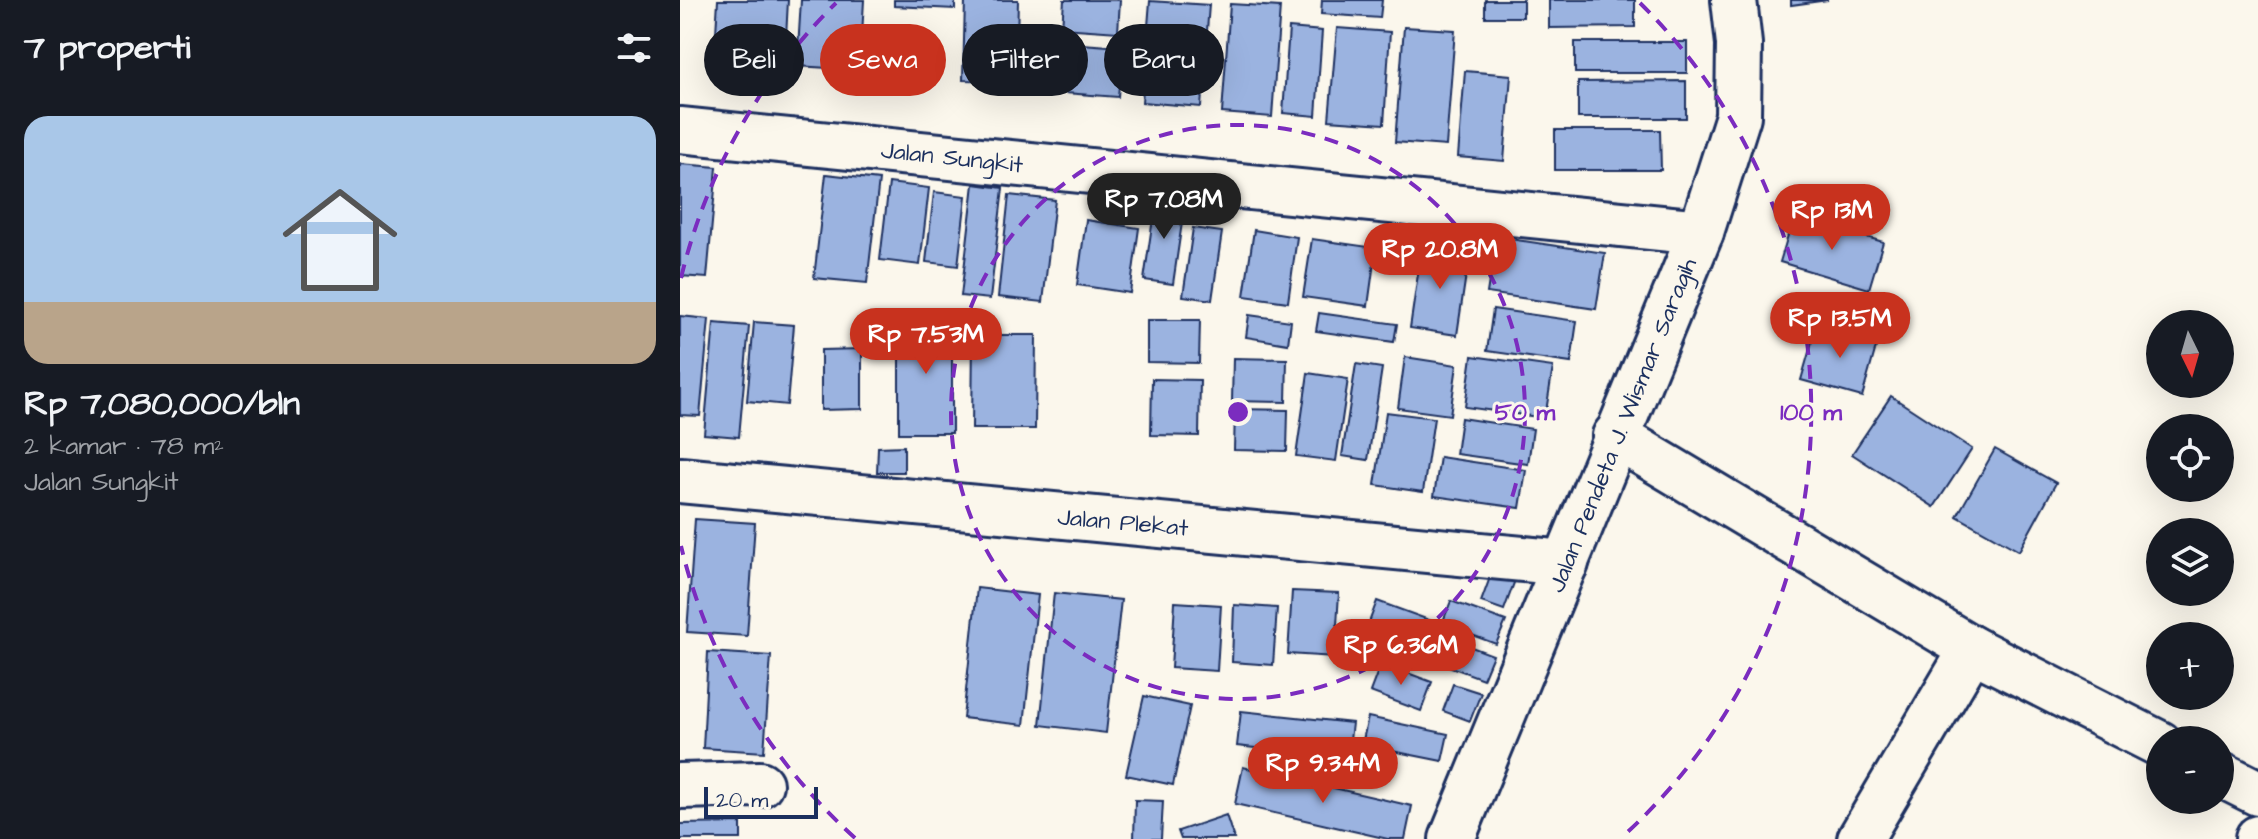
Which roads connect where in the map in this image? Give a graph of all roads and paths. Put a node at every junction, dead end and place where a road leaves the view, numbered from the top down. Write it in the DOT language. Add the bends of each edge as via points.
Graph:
graph roads {
  1 [pos="1734,0"];
  2 [pos="680,130"];
  3 [pos="1701,232"];
  4 [pos="1615,436"];
  5 [pos="680,480"];
  6 [pos="1566,563"];
  7 [pos="1972,649"];
  8 [pos="2146,737"];
  9 [pos="2234,781"];
  10 [pos="760,784"];
  11 [pos="680,786"];
  12 [pos="2258,793"];
  13 [pos="1452,839"];
  14 [pos="1860,839"];
  1 -- 3 [label="street, Jalan Pendeta J. Wismar Saragih" via="1738,116"];
  2 -- 3 [label="street, Jalan Sungkit"];
  3 -- 4 [label="street, Jalan Pendeta J. Wismar Saragih"];
  4 -- 6 [label="street, Jalan Pendeta J. Wismar Saragih"];
  4 -- 7 [label="street"];
  5 -- 6 [label="street, Jalan Plekat"];
  6 -- 13 [label="street, Jalan Pendeta J. Wismar Saragih"];
  7 -- 8 [label="street"];
  7 -- 14 [label="street"];
  9 -- 12 [label="street"];
  10 -- 11 [label="street"];
}
